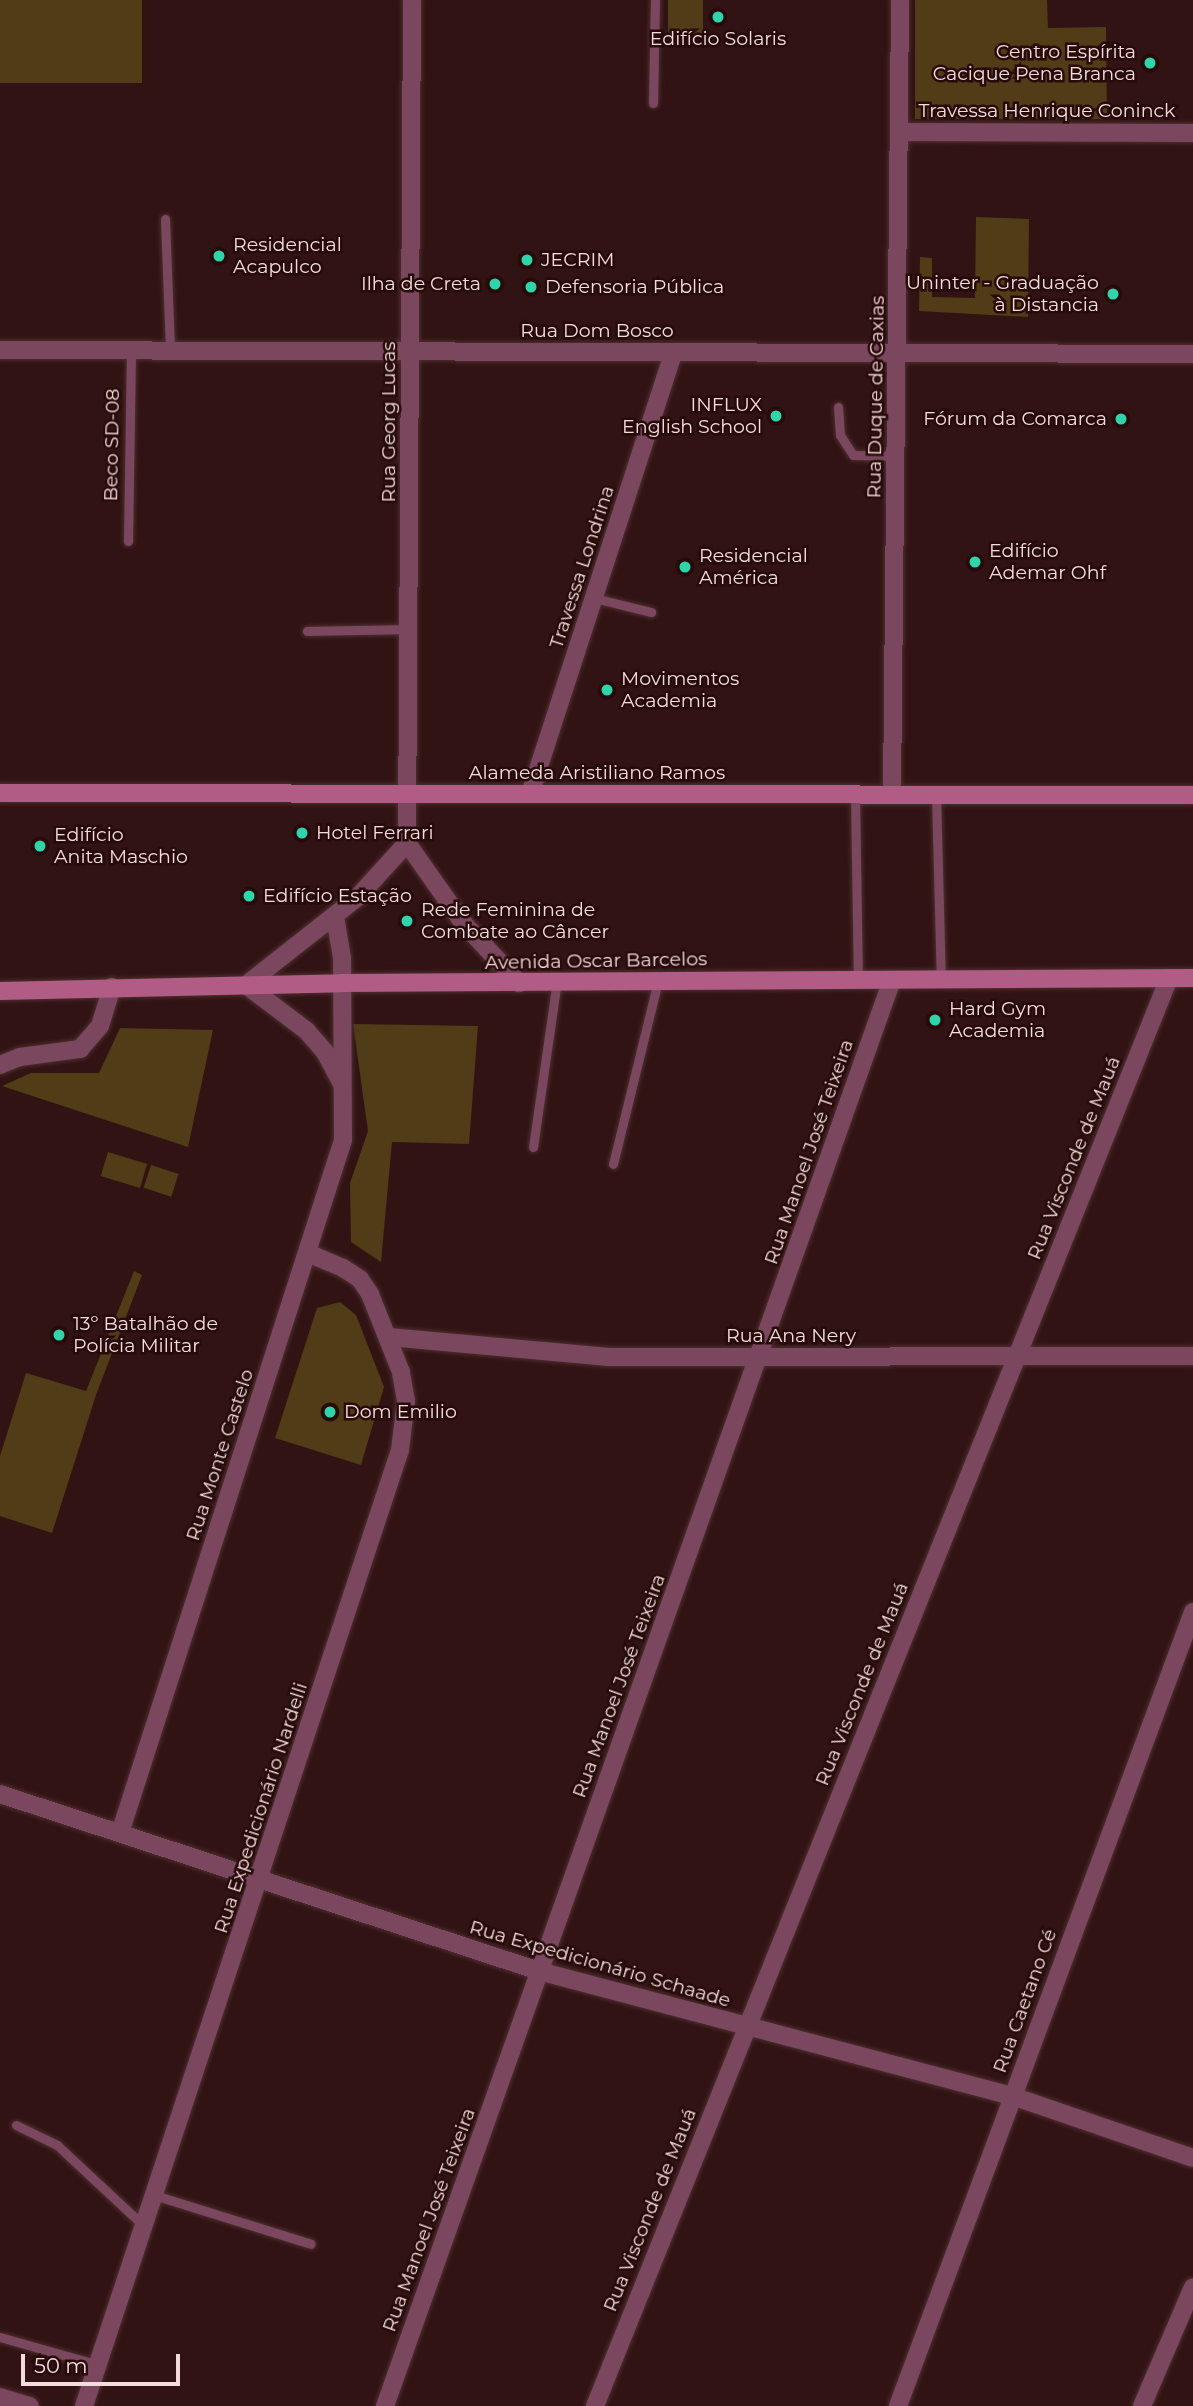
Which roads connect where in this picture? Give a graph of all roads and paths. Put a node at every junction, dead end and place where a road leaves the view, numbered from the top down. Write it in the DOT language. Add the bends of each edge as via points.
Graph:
graph roads {
  1 [pos="412,0"];
  2 [pos="655,0"];
  3 [pos="900,0"];
  4 [pos="653,103"];
  5 [pos="900,132"];
  6 [pos="1193,133"];
  7 [pos="165,219"];
  8 [pos="0,350"];
  9 [pos="131,351"];
  10 [pos="170,351"];
  11 [pos="410,352"];
  12 [pos="673,352"];
  13 [pos="899,353"];
  14 [pos="1193,354"];
  15 [pos="838,407"];
  16 [pos="897,456"];
  17 [pos="128,541"];
  18 [pos="594,598"];
  19 [pos="651,612"];
  20 [pos="409,629"];
  21 [pos="307,631"];
  22 [pos="0,793"];
  23 [pos="408,793"];
  24 [pos="530,794"];
  25 [pos="855,794"];
  26 [pos="892,794"];
  27 [pos="936,794"];
  28 [pos="1193,795"];
  29 [pos="407,843"];
  30 [pos="335,916"];
  31 [pos="1169,978"];
  32 [pos="1193,978"];
  33 [pos="941,979"];
  34 [pos="858,980"];
  35 [pos="892,980"];
  36 [pos="557,981"];
  37 [pos="659,981"];
  38 [pos="342,983"];
  39 [pos="519,983"];
  40 [pos="246,985"];
  41 [pos="112,987"];
  42 [pos="0,991"];
  43 [pos="0,1065"];
  44 [pos="344,1088"];
  45 [pos="533,1147"];
  46 [pos="613,1164"];
  47 [pos="308,1253"];
  48 [pos="390,1337"];
  49 [pos="1193,1356"];
  50 [pos="759,1357"];
  51 [pos="1017,1357"];
  52 [pos="1193,1612"];
  53 [pos="0,1794"];
  54 [pos="120,1833"];
  55 [pos="259,1879"];
  56 [pos="539,1971"];
  57 [pos="745,2029"];
  58 [pos="1012,2096"];
  59 [pos="16,2125"];
  60 [pos="1193,2158"];
  61 [pos="154,2195"];
  62 [pos="144,2226"];
  63 [pos="311,2244"];
  64 [pos="1193,2287"];
  65 [pos="0,2337"];
  66 [pos="98,2365"];
  67 [pos="0,2397"];
  68 [pos="30,2406"];
  69 [pos="84,2406"];
  70 [pos="385,2406"];
  71 [pos="595,2406"];
  72 [pos="898,2406"];
  73 [pos="1142,2406"];
  1 -- 11 [label="street, Rua Georg Lucas"];
  2 -- 4 [label="lane"];
  3 -- 5 [label="street, Rua Duque de Caxias"];
  5 -- 6 [label="street, Travessa Henrique Coninck"];
  5 -- 13 [label="street, Rua Duque de Caxias"];
  7 -- 10 [label="lane"];
  8 -- 9 [label="street, Rua Dom Bosco"];
  9 -- 10 [label="street, Rua Dom Bosco"];
  9 -- 17 [label="lane, Beco SD-08"];
  10 -- 11 [label="street, Rua Dom Bosco"];
  11 -- 12 [label="street, Rua Dom Bosco"];
  11 -- 20 [label="street, Rua Georg Lucas"];
  12 -- 13 [label="street, Rua Dom Bosco"];
  12 -- 18 [label="street, Travessa Londrina"];
  13 -- 14 [label="street, Rua Dom Bosco"];
  13 -- 16 [label="street, Rua Duque de Caxias"];
  15 -- 16 [label="lane" via="839,435 853,455"];
  16 -- 26 [label="street, Rua Duque de Caxias"];
  18 -- 19 [label="lane"];
  18 -- 24 [label="street, Travessa Londrina"];
  20 -- 21 [label="lane"];
  20 -- 23 [label="street, Rua Georg Lucas"];
  22 -- 23 [label="main road, Alameda Aristiliano Ramos"];
  23 -- 24 [label="main road, Alameda Aristiliano Ramos"];
  23 -- 29 [label="street, Rua Georg Lucas"];
  24 -- 25 [label="main road, Alameda Aristiliano Ramos"];
  25 -- 26 [label="main road, Alameda Aristiliano Ramos"];
  25 -- 34 [label="lane"];
  26 -- 27 [label="main road, Alameda Aristiliano Ramos"];
  27 -- 28 [label="main road, Alameda Aristiliano Ramos"];
  27 -- 33 [label="lane"];
  29 -- 30 [label="street" via="383,873"];
  29 -- 39 [label="street" via="464,924"];
  30 -- 38 [label="street, Rua Monte Castelo"];
  30 -- 40 [label="street"];
  31 -- 32 [label="main road, Avenida Oscar Barcelos"];
  31 -- 33 [label="main road, Avenida Oscar Barcelos"];
  31 -- 51 [label="street, Rua Visconde de Mauá"];
  33 -- 35 [label="main road, Avenida Oscar Barcelos"];
  34 -- 35 [label="main road, Avenida Oscar Barcelos"];
  34 -- 37 [label="main road, Avenida Oscar Barcelos"];
  35 -- 50 [label="street, Rua Manoel José Teixeira"];
  36 -- 37 [label="main road, Avenida Oscar Barcelos"];
  36 -- 39 [label="main road, Avenida Oscar Barcelos"];
  36 -- 45 [label="lane"];
  37 -- 46 [label="lane"];
  38 -- 39 [label="main road, Avenida Oscar Barcelos"];
  38 -- 40 [label="main road, Avenida Oscar Barcelos"];
  38 -- 44 [label="street, Rua Monte Castelo"];
  40 -- 41 [label="main road, Avenida Oscar Barcelos"];
  40 -- 44 [label="street, Rua Monte Castelo" via="307,1031 326,1052"];
  41 -- 42 [label="main road, Avenida Oscar Barcelos"];
  41 -- 43 [label="street" via="100,1026 80,1049 20,1057"];
  44 -- 47 [label="street, Rua Monte Castelo" via="345,1128"];
  47 -- 48 [label="street, Rua Expedicionário Nardelli" via="360,1279"];
  47 -- 54 [label="street, Rua Monte Castelo"];
  48 -- 50 [label="street, Rua Ana Nery" via="608,1357"];
  48 -- 55 [label="street, Rua Expedicionário Nardelli" via="406,1401 400,1450"];
  49 -- 51 [label="street, Rua Ana Nery"];
  50 -- 51 [label="street, Rua Ana Nery"];
  50 -- 56 [label="street, Rua Manoel José Teixeira"];
  51 -- 57 [label="street, Rua Visconde de Mauá"];
  52 -- 58 [label="street, Rua Caetano Cé"];
  53 -- 54 [label="street, Rua Expedicionário Schaade"];
  54 -- 55 [label="street, Rua Expedicionário Schaade"];
  55 -- 56 [label="street, Rua Expedicionário Schaade"];
  55 -- 61 [label="street, Rua Expedicionário Nardelli"];
  56 -- 57 [label="street, Rua Expedicionário Schaade"];
  56 -- 70 [label="street, Rua Manoel José Teixeira"];
  57 -- 58 [label="street, Rua Expedicionário Schaade"];
  57 -- 71 [label="street, Rua Visconde de Mauá"];
  58 -- 60 [label="street, Rua Expedicionário Schaade"];
  58 -- 72 [label="street, Rua Caetano Cé"];
  59 -- 62 [label="lane" via="57,2145"];
  61 -- 62 [label="street, Rua Expedicionário Nardelli"];
  61 -- 63 [label="lane"];
  62 -- 66 [label="street, Rua Expedicionário Nardelli"];
  64 -- 73 [label="street"];
  65 -- 66 [label="lane"];
  66 -- 69 [label="street, Rua Expedicionário Nardelli"];
  67 -- 68 [label="street"];
}
